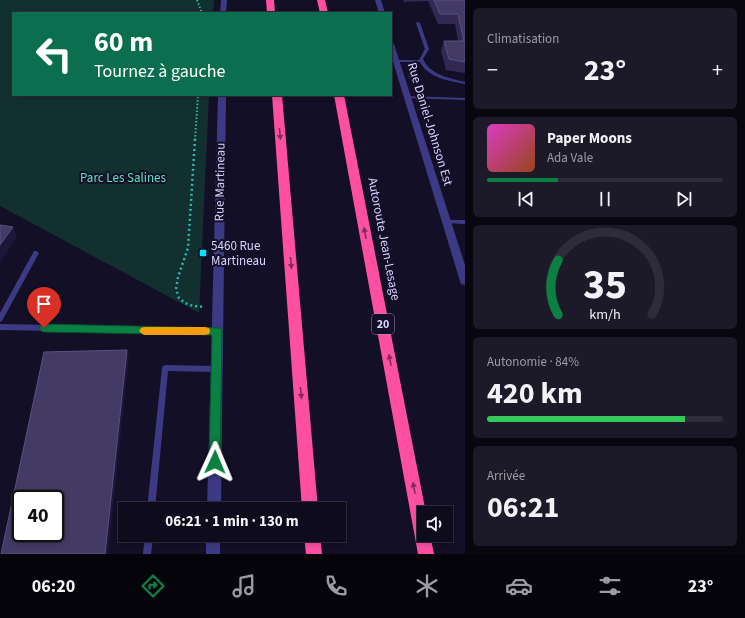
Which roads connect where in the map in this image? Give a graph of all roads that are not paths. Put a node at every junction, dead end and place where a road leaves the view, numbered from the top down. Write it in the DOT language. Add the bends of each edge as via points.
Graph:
graph roads {
  1 [pos="224,0"];
  2 [pos="270,0"];
  3 [pos="321,0"];
  4 [pos="378,0"];
  5 [pos="223,12"];
  6 [pos="271,12"];
  7 [pos="324,12"];
  8 [pos="382,12"];
  9 [pos="418,23"];
  10 [pos="392,47"];
  11 [pos="396,61"];
  12 [pos="421,61"];
  13 [pos="465,83"];
  14 [pos="222,96"];
  15 [pos="277,96"];
  16 [pos="339,96"];
  17 [pos="407,98"];
  18 [pos="465,99"];
  19 [pos="447,222"];
  20 [pos="465,222"];
  21 [pos="36,253"];
  22 [pos="465,281"];
  23 [pos="0,319"];
  24 [pos="0,327"];
  25 [pos="217,331"];
  26 [pos="216,369"];
  27 [pos="152,502"];
  28 [pos="214,502"];
  29 [pos="309,502"];
  30 [pos="148,542"];
  31 [pos="213,542"];
  32 [pos="313,542"];
  33 [pos="147,554"];
  34 [pos="213,554"];
  35 [pos="314,554"];
  36 [pos="426,554"];
  1 -- 5 [label="street"];
  2 -- 6 [label="highway"];
  3 -- 7 [label="highway"];
  4 -- 8 [label="street"];
  9 -- 12 [label="lane" via="427,49"];
  10 -- 11 [label="street, Rue Daniel-Johnson Est"];
  11 -- 12 [label="lane"];
  11 -- 17 [label="street, Rue Daniel-Johnson Est"];
  12 -- 13 [label="lane" via="437,75"];
  14 -- 25 [label="street, Rue Martineau"];
  15 -- 29 [label="highway, one-way"];
  36 -- 16 [label="highway, Autoroute Jean-Lesage / 20, one-way"];
  17 -- 18 [label="lane"];
  17 -- 19 [label="street, Rue Daniel-Johnson Est"];
  19 -- 20 [label="lane"];
  19 -- 22 [label="street, Rue Daniel-Johnson Est"];
  21 -- 23 [label="lane"];
  24 -- 25 [label="lane"];
  25 -- 26 [label="street, Rue Martineau"];
  26 -- 27 [label="lane" via="165,368"];
  26 -- 28 [label="street, Rue Martineau"];
  30 -- 33 [label="lane"];
  31 -- 34 [label="street"];
  32 -- 35 [label="highway"];
}
